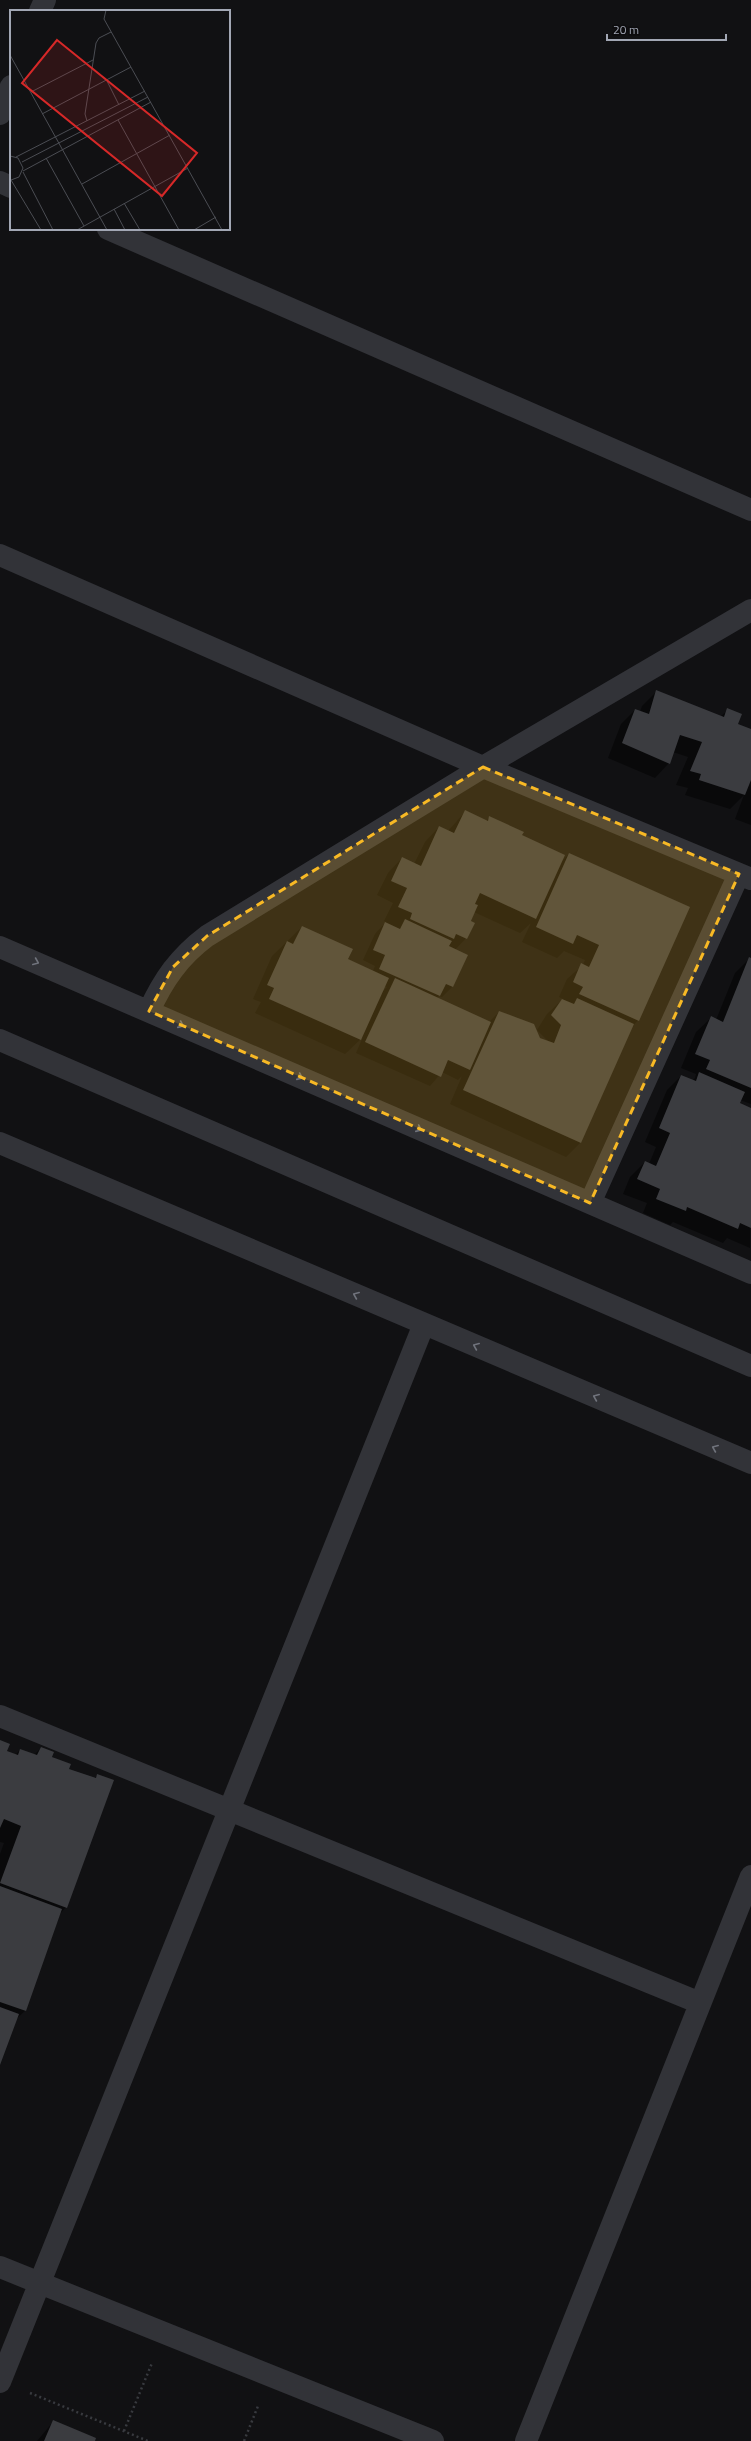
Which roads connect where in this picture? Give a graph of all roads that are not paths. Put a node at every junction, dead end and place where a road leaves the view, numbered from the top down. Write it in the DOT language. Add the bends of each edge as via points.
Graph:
graph roads {
  1 [pos="45,0"];
  2 [pos="40,10"];
  3 [pos="10,89"];
  4 [pos="0,114"];
  5 [pos="0,182"];
  6 [pos="10,187"];
  7 [pos="110,230"];
  8 [pos="751,510"];
  9 [pos="0,555"];
  10 [pos="751,610"];
  11 [pos="483,767"];
  12 [pos="745,876"];
  13 [pos="0,947"];
  14 [pos="149,1011"];
  15 [pos="0,1040"];
  16 [pos="0,1143"];
  17 [pos="590,1203"];
  18 [pos="751,1273"];
  19 [pos="424,1324"];
  20 [pos="751,1366"];
  21 [pos="751,1463"];
  22 [pos="0,1716"];
  23 [pos="229,1810"];
  24 [pos="751,1876"];
  25 [pos="700,2003"];
  26 [pos="0,2267"];
  27 [pos="40,2283"];
  28 [pos="0,2381"];
  29 [pos="434,2441"];
  30 [pos="526,2441"];
  1 -- 2 [label="street"];
  3 -- 4 [label="street"];
  5 -- 6 [label="street"];
  7 -- 8 [label="street"];
  9 -- 11 [label="street"];
  10 -- 11 [label="street"];
  11 -- 12 [label="street"];
  11 -- 14 [label="street" via="190,948 161,984"];
  12 -- 17 [label="street"];
  13 -- 14 [label="street, one-way"];
  14 -- 17 [label="street, one-way"];
  15 -- 20 [label="street"];
  19 -- 16 [label="street, one-way"];
  17 -- 18 [label="street"];
  21 -- 19 [label="street, one-way"];
  19 -- 23 [label="street"];
  22 -- 23 [label="street"];
  23 -- 25 [label="street"];
  23 -- 27 [label="street"];
  24 -- 25 [label="street"];
  25 -- 30 [label="street"];
  26 -- 27 [label="street"];
  27 -- 28 [label="street"];
  27 -- 29 [label="street"];
}
